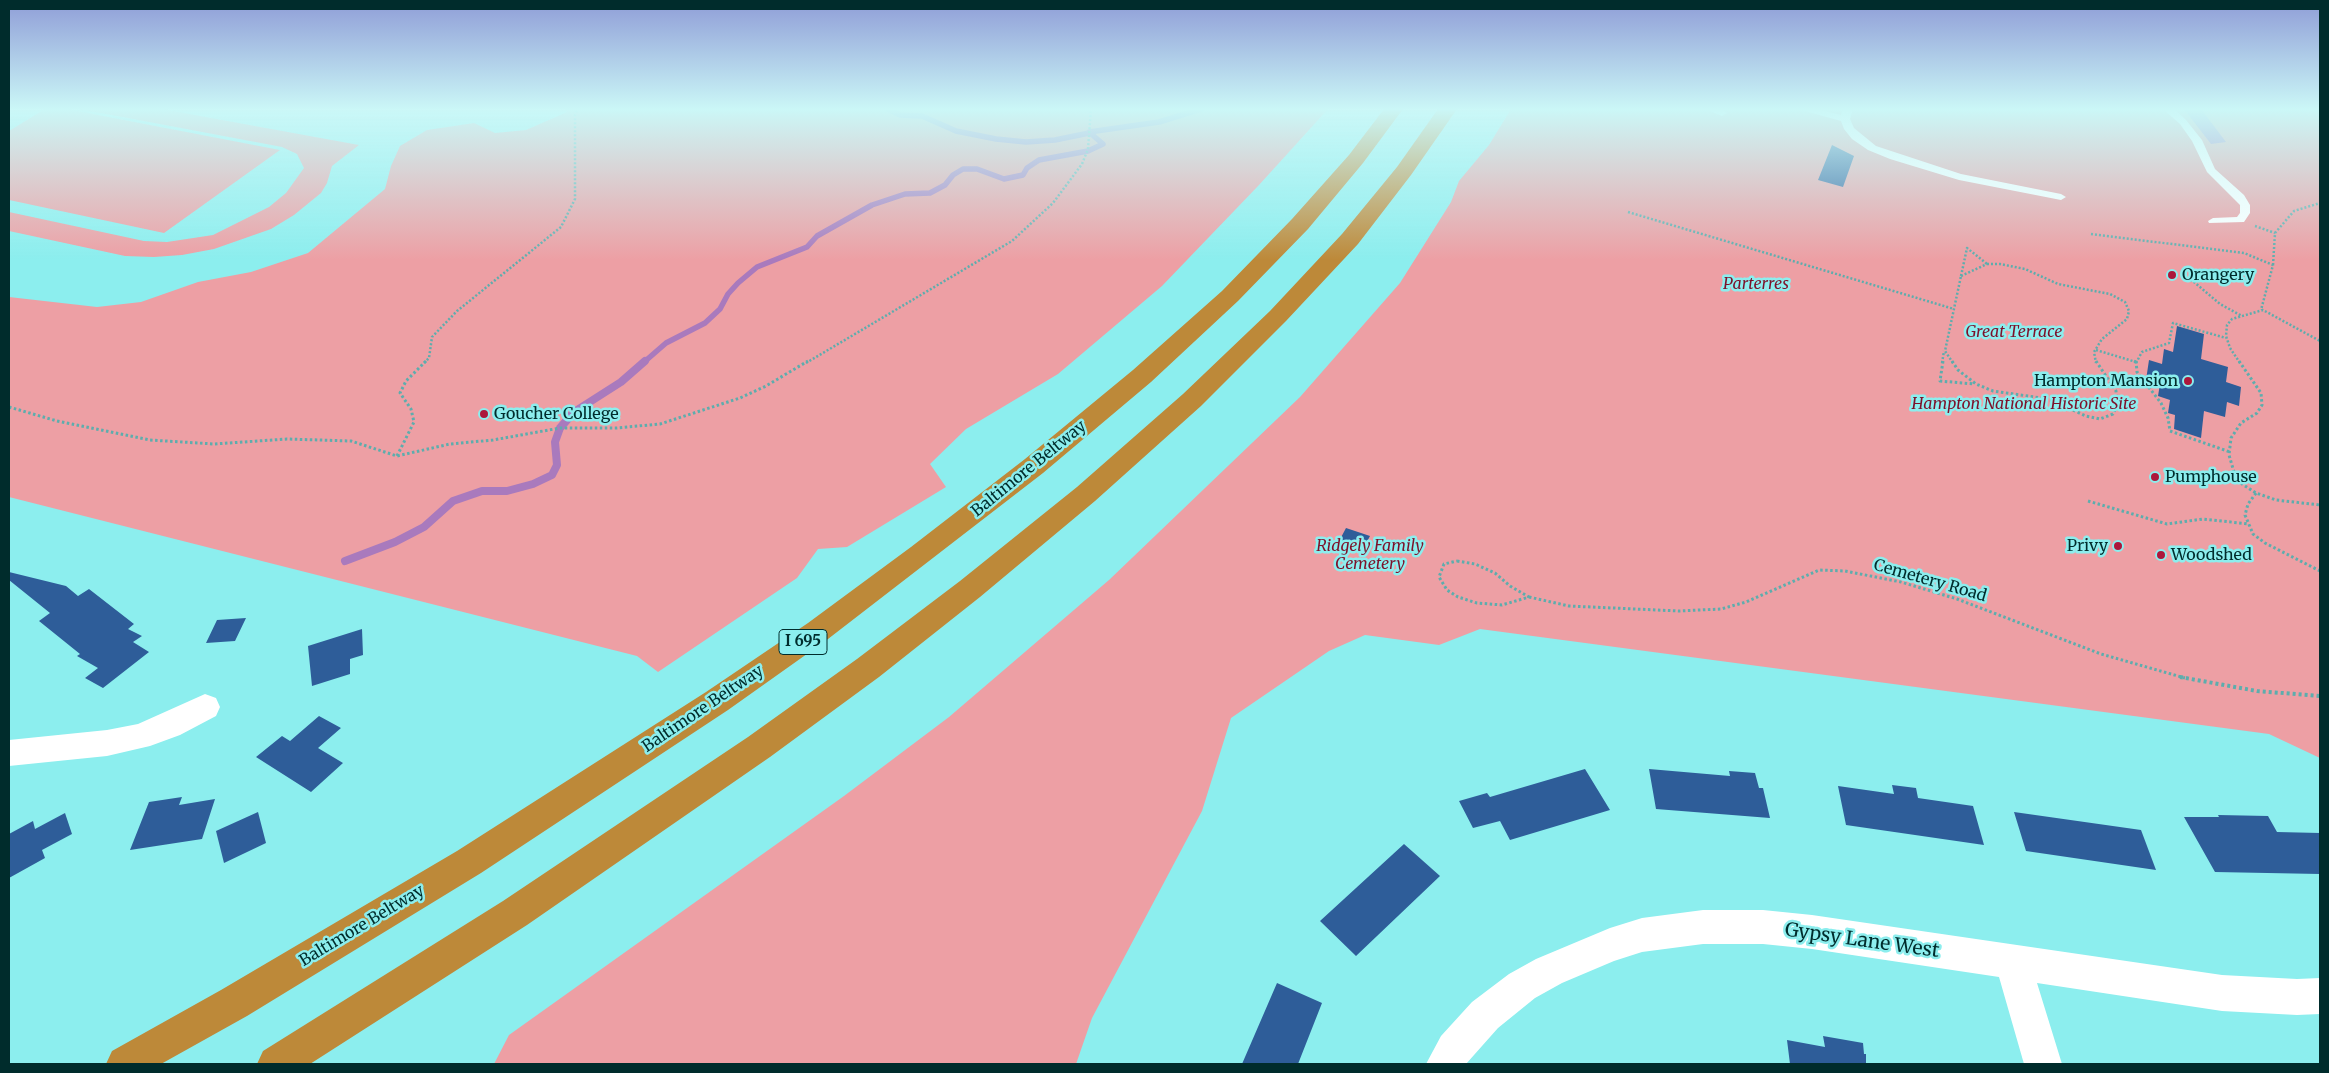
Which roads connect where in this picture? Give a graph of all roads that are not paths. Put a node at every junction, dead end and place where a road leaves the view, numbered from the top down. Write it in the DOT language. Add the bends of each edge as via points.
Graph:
graph roads {
  1 [pos="1356,159"];
  2 [pos="1413,159"];
  3 [pos="1901,159"];
  4 [pos="2207,159"];
  5 [pos="2060,197"];
  6 [pos="2213,221"];
  7 [pos="205,707"];
  8 [pos="9,753"];
  9 [pos="2013,962"];
  10 [pos="2320,996"];
  11 [pos="125,1064"];
  12 [pos="276,1064"];
  13 [pos="1445,1064"];
  14 [pos="2043,1064"];
  1 -- 11 [label="highway, Baltimore Beltway / I 695" via="1300,224 1230,296 1142,376 1056,448 818,631 717,701 469,862 234,1003"];
  2 -- 12 [label="highway" via="1350,239 1278,316 1164,425 977,583 751,753 515,913"];
  3 -- 5 [label="lane" via="1959,177"];
  4 -- 6 [label="lane" via="2212,170 2245,206 2240,220"];
  7 -- 8 [label="street" via="139,737"];
  9 -- 10 [label="street, Gypsy Lane West" via="2222,993"];
  9 -- 13 [label="street, Gypsy Lane West" via="1763,927 1704,927 1642,935 1582,956 1522,986 1485,1015 1454,1049"];
  9 -- 14 [label="street"];
}
